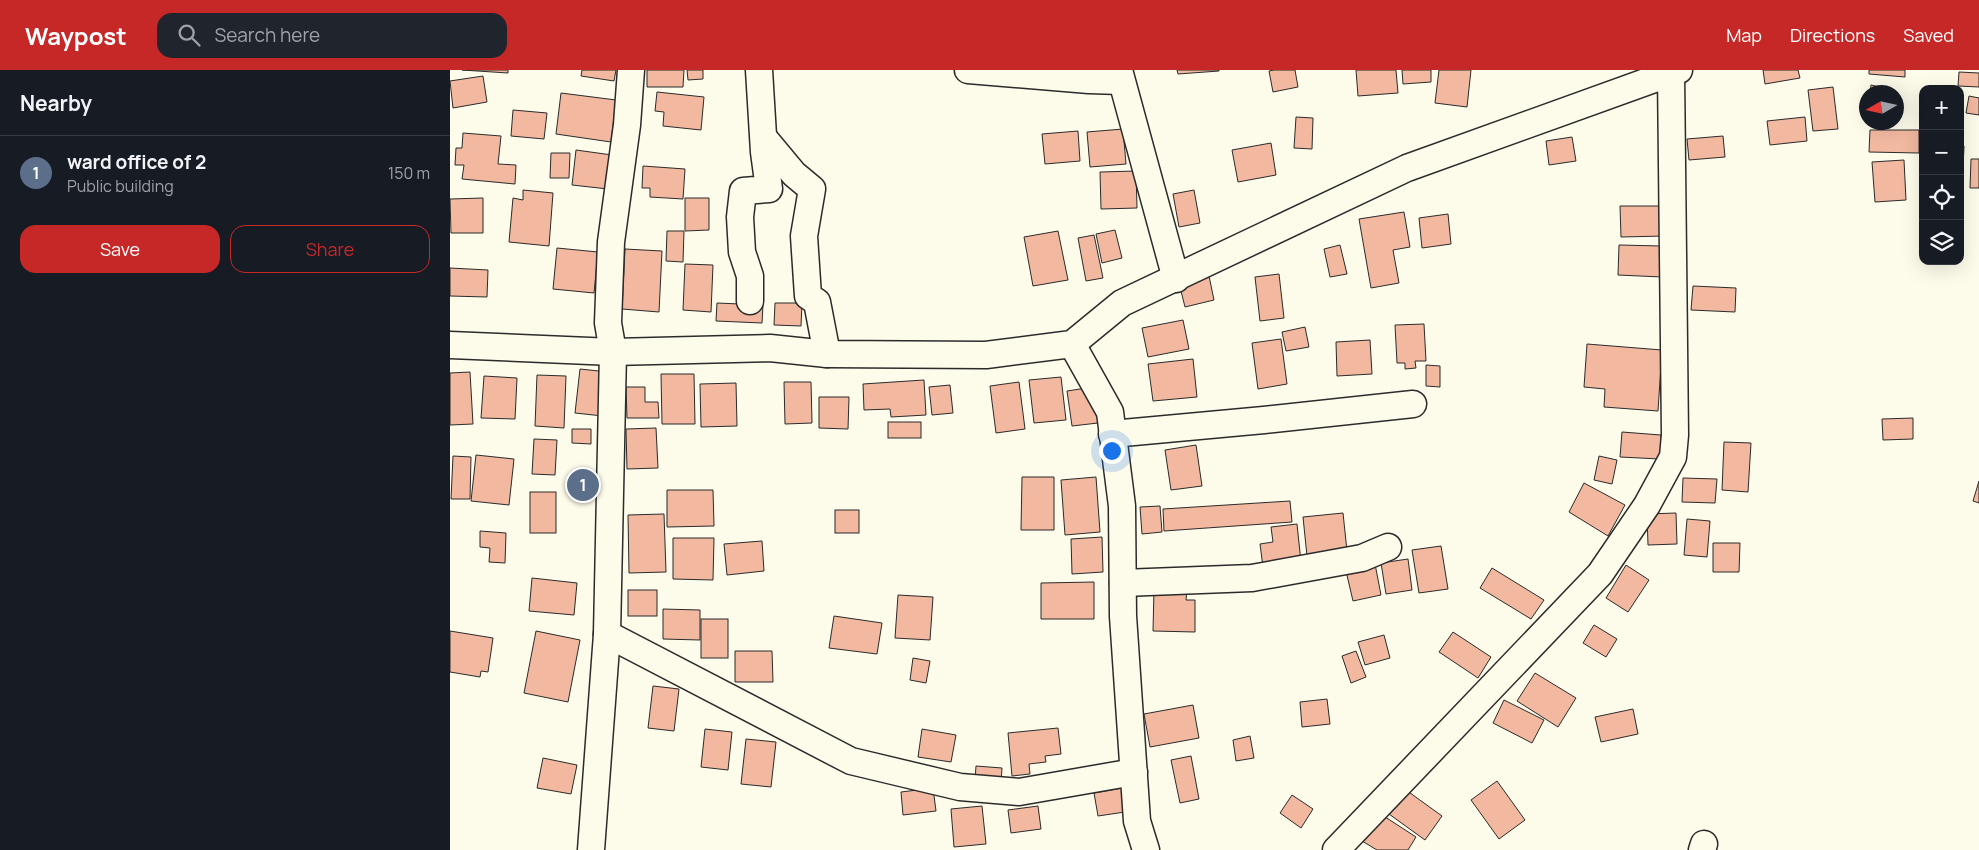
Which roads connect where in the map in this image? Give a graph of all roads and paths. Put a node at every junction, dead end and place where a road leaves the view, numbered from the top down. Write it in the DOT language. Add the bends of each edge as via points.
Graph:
graph roads {
  1 [pos="632,70"];
  2 [pos="759,70"];
  3 [pos="968,70"];
  4 [pos="1675,71"];
  5 [pos="1120,76"];
  6 [pos="764,138"];
  7 [pos="1176,279"];
  8 [pos="750,301"];
  9 [pos="1072,344"];
  10 [pos="450,345"];
  11 [pos="613,352"];
  12 [pos="826,354"];
  13 [pos="1413,404"];
  14 [pos="1112,434"];
  15 [pos="1388,547"];
  16 [pos="1122,583"];
  17 [pos="606,634"];
  18 [pos="1134,772"];
  19 [pos="591,850"];
  20 [pos="1146,850"];
  21 [pos="1336,850"];
  1 -- 11 [label="street" via="628,125 611,242 608,323"];
  2 -- 6 [label="street"];
  3 -- 5 [label="street" via="1089,80"];
  4 -- 7 [label="street" via="1407,168"];
  4 -- 21 [label="street" via="1673,457 1647,506 1600,574"];
  5 -- 7 [label="street"];
  6 -- 8 [label="street" via="769,189 743,191 740,217 742,252 750,276"];
  6 -- 12 [label="street" via="794,174 812,189 804,236 808,296 818,302"];
  7 -- 9 [label="street" via="1122,303"];
  9 -- 12 [label="street" via="986,355"];
  9 -- 14 [label="street" via="1110,412"];
  10 -- 11 [label="street"];
  11 -- 12 [label="street" via="770,348"];
  11 -- 17 [label="street"];
  13 -- 14 [label="street"];
  14 -- 16 [label="street" via="1122,506"];
  15 -- 16 [label="street" via="1362,558 1252,578"];
  16 -- 18 [label="street"];
  17 -- 18 [label="street" via="851,761 960,787 1019,792"];
  17 -- 19 [label="street"];
  18 -- 20 [label="street" via="1137,821"];
}
